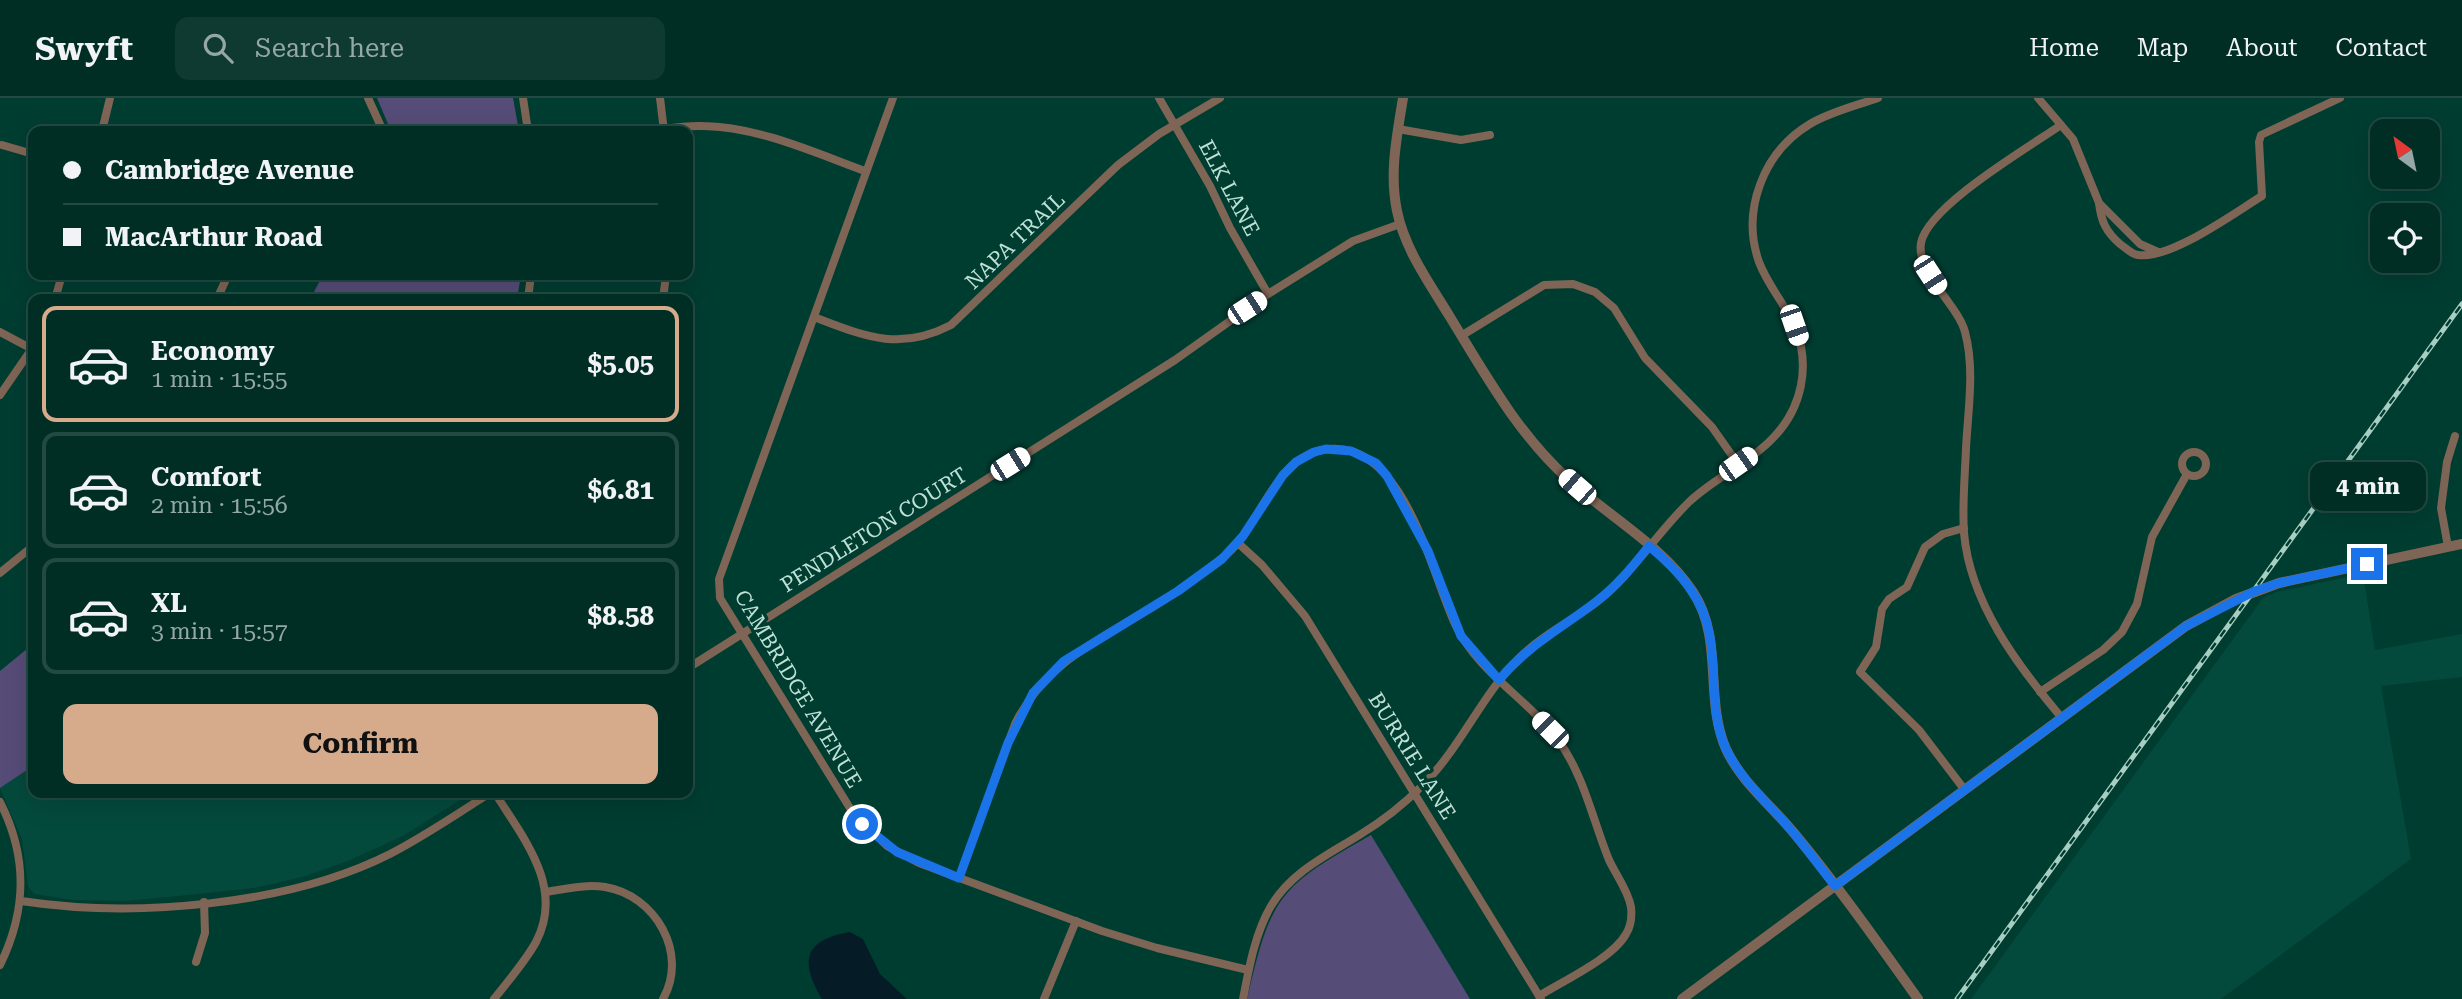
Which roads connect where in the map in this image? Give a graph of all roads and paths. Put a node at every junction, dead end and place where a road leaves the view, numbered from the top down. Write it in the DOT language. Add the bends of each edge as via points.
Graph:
graph roads {
  1 [pos="110,98"];
  2 [pos="368,98"];
  3 [pos="523,98"];
  4 [pos="660,98"];
  5 [pos="893,98"];
  6 [pos="1159,98"];
  7 [pos="1220,98"];
  8 [pos="1404,98"];
  9 [pos="1878,98"];
  10 [pos="2038,98"];
  11 [pos="2340,98"];
  12 [pos="1175,125"];
  13 [pos="2061,125"];
  14 [pos="103,126"];
  15 [pos="381,126"];
  16 [pos="527,126"];
  17 [pos="664,126"];
  18 [pos="693,126"];
  19 [pos="1398,129"];
  20 [pos="1490,135"];
  21 [pos="2,145"];
  22 [pos="28,153"];
  23 [pos="865,171"];
  24 [pos="2099,203"];
  25 [pos="1400,224"];
  26 [pos="2158,252"];
  27 [pos="1268,294"];
  28 [pos="814,317"];
  29 [pos="0,332"];
  30 [pos="1461,336"];
  31 [pos="28,346"];
  32 [pos="28,355"];
  33 [pos="0,394"];
  34 [pos="2455,436"];
  35 [pos="1738,464"];
  36 [pos="2187,474"];
  37 [pos="1964,528"];
  38 [pos="1238,542"];
  39 [pos="2462,544"];
  40 [pos="1649,546"];
  41 [pos="2448,547"];
  42 [pos="28,550"];
  43 [pos="0,573"];
  44 [pos="741,634"];
  45 [pos="693,665"];
  46 [pos="1499,680"];
  47 [pos="2040,692"];
  48 [pos="2061,717"];
  49 [pos="1964,789"];
  50 [pos="1415,793"];
  51 [pos="484,798"];
  52 [pos="495,798"];
  53 [pos="0,802"];
  54 [pos="959,878"];
  55 [pos="1835,886"];
  56 [pos="546,892"];
  57 [pos="21,901"];
  58 [pos="204,902"];
  59 [pos="1076,921"];
  60 [pos="196,961"];
  61 [pos="0,965"];
  62 [pos="1248,970"];
  63 [pos="1540,997"];
  64 [pos="494,999"];
  65 [pos="663,999"];
  66 [pos="1044,999"];
  67 [pos="1243,999"];
  68 [pos="1682,999"];
  69 [pos="1918,999"];
  1 -- 14 [label="street"];
  2 -- 15 [label="street"];
  3 -- 16 [label="street"];
  4 -- 17 [label="street"];
  5 -- 23 [label="street, CAMBRIDGE AVENUE"];
  6 -- 12 [label="street, ELK LANE"];
  7 -- 12 [label="street, NAPA TRAIL"];
  8 -- 19 [label="street"];
  9 -- 35 [label="street" via="1830,115 1795,134 1776,155 1759,186 1753,213 1757,256 1794,325 1803,367 1800,392 1788,420 1771,440"];
  10 -- 13 [label="street"];
  11 -- 26 [label="street" via="2262,135 2262,196 2170,251"];
  12 -- 27 [label="street, ELK LANE"];
  12 -- 28 [label="street, NAPA TRAIL" via="1118,165 951,325 919,338 883,340"];
  13 -- 24 [label="street" via="2073,139"];
  13 -- 37 [label="street" via="1950,203 1921,243 1922,258 1965,328 1971,361"];
  18 -- 23 [label="street" via="741,129"];
  19 -- 20 [label="street" via="1461,140"];
  19 -- 25 [label="street" via="1393,176"];
  21 -- 22 [label="street"];
  23 -- 28 [label="street, CAMBRIDGE AVENUE"];
  24 -- 26 [label="street" via="2140,244"];
  24 -- 26 [label="street" via="2101,223 2117,241 2134,255"];
  25 -- 27 [label="street, PENDLETON COURT" via="1353,241"];
  25 -- 30 [label="street" via="1412,254"];
  27 -- 44 [label="street, PENDLETON COURT" via="1175,360"];
  28 -- 44 [label="street, CAMBRIDGE AVENUE" via="719,579 720,598"];
  29 -- 31 [label="street"];
  30 -- 35 [label="street" via="1544,285 1573,284 1595,292 1614,308 1645,358 1712,427"];
  30 -- 40 [label="street" via="1509,412 1542,453"];
  32 -- 33 [label="street"];
  34 -- 41 [label="street" via="2441,508"];
  35 -- 40 [label="street" via="1691,500"];
  36 -- 47 [label="street" via="2152,537 2137,604 2122,632"];
  37 -- 47 [label="street" via="1975,583 2000,634"];
  37 -- 49 [label="street" via="1943,534 1925,547 1907,587 1882,610 1876,647 1860,671 1919,730"];
  38 -- 46 [label="street" via="1296,462 1326,449 1368,458 1387,476 1415,525 1461,636"];
  38 -- 50 [label="street, BURRIE LANE" via="1305,616"];
  38 -- 54 [label="street" via="1178,591 1064,661 1033,693 1008,743"];
  39 -- 41 [label="street"];
  40 -- 46 [label="street" via="1600,599 1530,647"];
  40 -- 55 [label="street" via="1685,580 1704,614 1715,707 1728,752"];
  41 -- 48 [label="street" via="2279,583 2236,599 2186,626"];
  42 -- 43 [label="street"];
  44 -- 45 [label="street, PENDLETON COURT"];
  44 -- 54 [label="street, CAMBRIDGE AVENUE" via="864,826 897,852"];
  46 -- 50 [label="street" via="1453,750"];
  46 -- 63 [label="street" via="1550,730 1571,762 1631,905 1629,927 1620,943"];
  47 -- 48 [label="street"];
  48 -- 49 [label="street"];
  49 -- 55 [label="street"];
  50 -- 62 [label="street" via="1290,883 1266,914"];
  50 -- 63 [label="street, BURRIE LANE"];
  51 -- 58 [label="street" via="389,854 335,877 286,891"];
  52 -- 56 [label="street" via="537,861"];
  53 -- 57 [label="street" via="18,849"];
  54 -- 59 [label="street, CAMBRIDGE AVENUE"];
  55 -- 68 [label="street"];
  55 -- 69 [label="street"];
  56 -- 64 [label="street" via="544,922 536,943"];
  56 -- 65 [label="street" via="605,887 628,894 647,907 663,929 670,950 672,968"];
  57 -- 58 [label="street" via="103,909"];
  57 -- 61 [label="street"];
  58 -- 60 [label="street" via="205,933"];
  59 -- 62 [label="street, CAMBRIDGE AVENUE" via="1157,948"];
  59 -- 66 [label="street"];
  62 -- 67 [label="street"];
}
